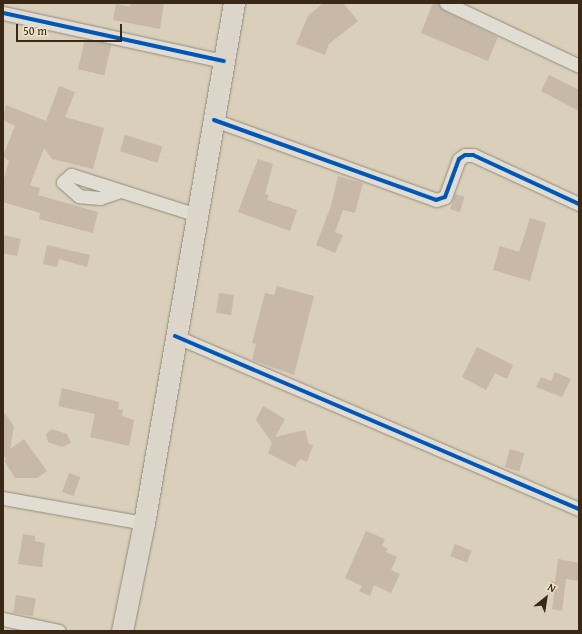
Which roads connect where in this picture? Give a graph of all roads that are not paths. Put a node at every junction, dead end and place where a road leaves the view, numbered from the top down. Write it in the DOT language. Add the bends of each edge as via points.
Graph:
graph roads {
  1 [pos="446,3"];
  2 [pos="232,4"];
  3 [pos="3,13"];
  4 [pos="224,61"];
  5 [pos="579,66"];
  6 [pos="214,120"];
  7 [pos="120,191"];
  8 [pos="579,204"];
  9 [pos="197,215"];
  10 [pos="175,336"];
  11 [pos="3,498"];
  12 [pos="579,509"];
  13 [pos="144,523"];
  14 [pos="3,619"];
  15 [pos="59,631"];
  16 [pos="122,631"];
  1 -- 5 [label="street"];
  2 -- 4 [label="main road"];
  3 -- 4 [label="street"];
  4 -- 6 [label="main road"];
  6 -- 8 [label="street" via="436,200 445,197 458,159 465,155 473,155"];
  6 -- 9 [label="main road"];
  7 -- 9 [label="street"];
  9 -- 10 [label="main road"];
  10 -- 12 [label="street"];
  10 -- 13 [label="main road"];
  11 -- 13 [label="street"];
  13 -- 16 [label="main road"];
  14 -- 15 [label="street"];
}
